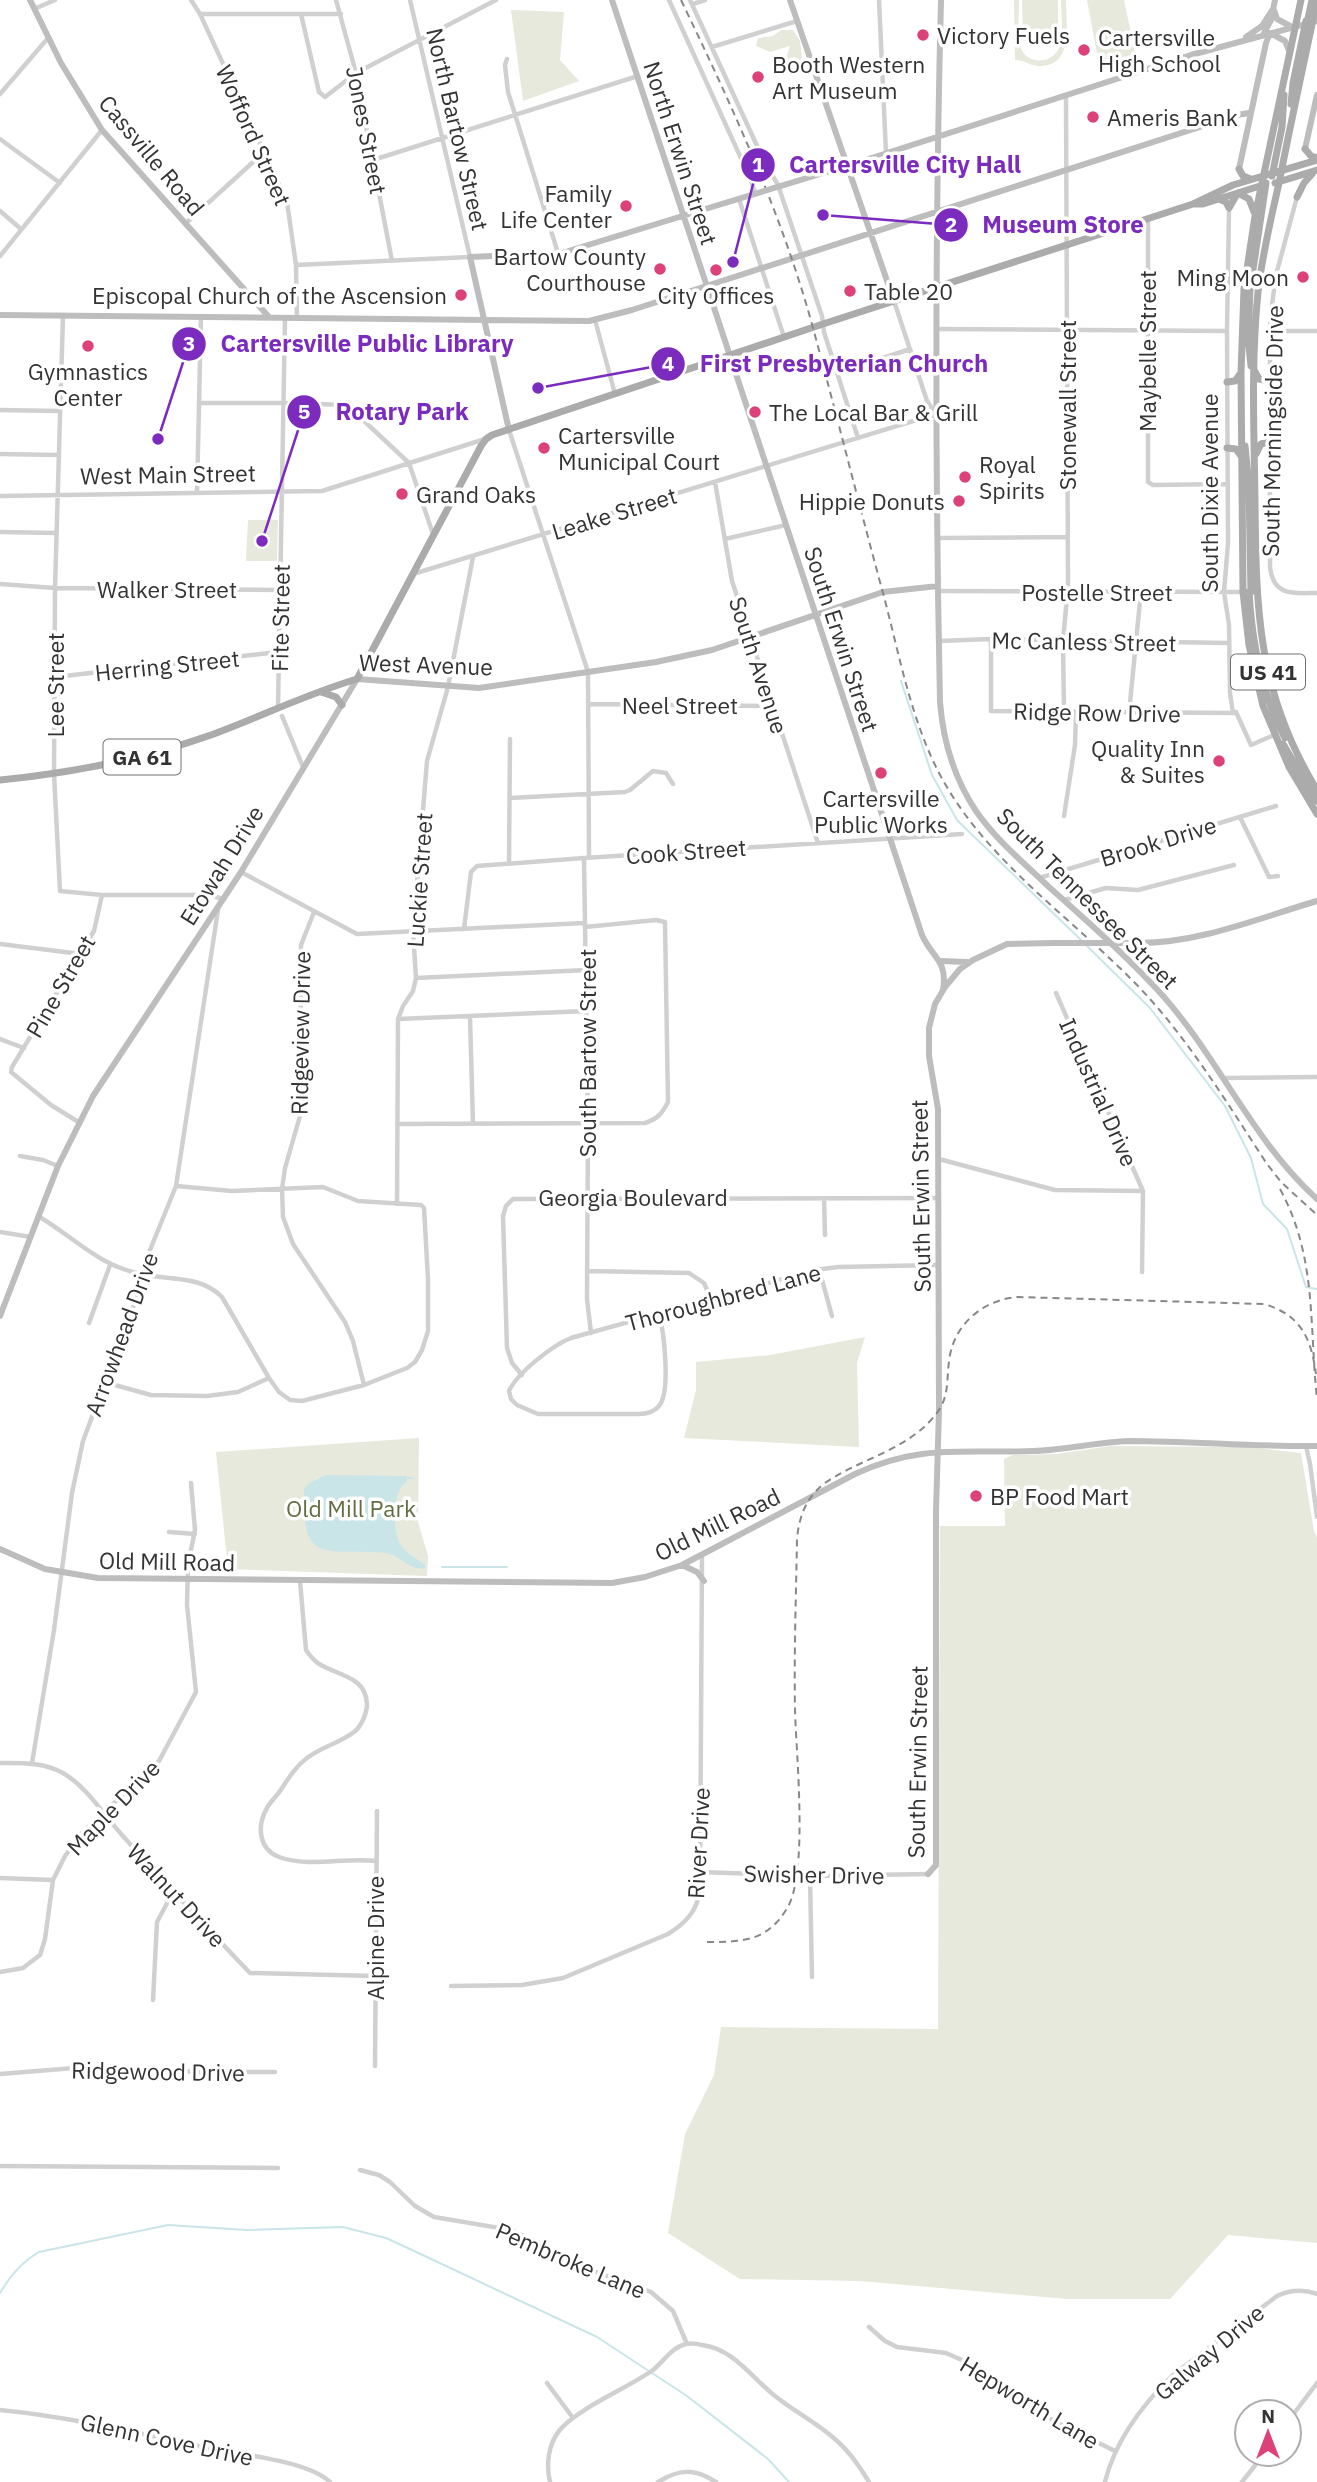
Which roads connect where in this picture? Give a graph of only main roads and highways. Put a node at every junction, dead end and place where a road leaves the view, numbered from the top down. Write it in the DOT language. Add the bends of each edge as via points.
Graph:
graph roads {
  1 [pos="1301,0"];
  2 [pos="1312,0"];
  3 [pos="1317,1"];
  4 [pos="1311,21"];
  5 [pos="1286,146"];
  6 [pos="1317,159"];
  7 [pos="1302,164"];
  8 [pos="1316,171"];
  9 [pos="1281,172"];
  10 [pos="1252,179"];
  11 [pos="1267,181"];
  12 [pos="1283,181"];
  13 [pos="1235,189"];
  14 [pos="1218,199"];
  15 [pos="1193,204"];
  16 [pos="1255,216"];
  17 [pos="1254,370"];
  18 [pos="1241,373"];
  19 [pos="1254,381"];
  20 [pos="1269,381"];
  21 [pos="1227,382"];
  22 [pos="1241,432"];
  23 [pos="486,439"];
  24 [pos="1270,442"];
  25 [pos="1227,448"];
  26 [pos="1241,456"];
  27 [pos="1255,462"];
  28 [pos="1250,592"];
  29 [pos="357,678"];
  30 [pos="320,692"];
  31 [pos="342,705"];
  32 [pos="1271,726"];
  33 [pos="0,780"];
  34 [pos="1317,790"];
  35 [pos="1317,801"];
  36 [pos="1317,814"];
  1 -- 11 [label="main road, US 41" via="1290,27 1290,54"];
  2 -- 4 [label="main road"];
  3 -- 4 [label="main road, US 41"];
  4 -- 5 [label="main road, US 41"];
  5 -- 7 [label="main road" via="1291,160"];
  5 -- 9 [label="main road, US 41"];
  6 -- 7 [label="main road"];
  6 -- 7 [label="main road" via="1305,149"];
  7 -- 9 [label="main road"];
  8 -- 12 [label="main road"];
  8 -- 12 [label="main road" via="1297,197 1295,184"];
  9 -- 11 [label="main road"];
  9 -- 12 [label="main road, US 41"];
  10 -- 11 [label="main road"];
  10 -- 13 [label="main road"];
  10 -- 13 [label="main road" via="1242,176 1239,169"];
  11 -- 12 [label="main road"];
  11 -- 13 [label="main road"];
  11 -- 16 [label="main road, US 41"];
  11 -- 19 [label="main road" via="1249,301"];
  12 -- 17 [label="main road, US 41" via="1259,283"];
  13 -- 14 [label="main road"];
  13 -- 14 [label="main road" via="1229,208"];
  13 -- 15 [label="main road"];
  13 -- 16 [label="main road" via="1249,199"];
  14 -- 15 [label="main road"];
  15 -- 23 [label="main road, West Main Street"];
  16 -- 18 [label="main road, US 41" via="1244,289"];
  17 -- 19 [label="main road, US 41"];
  17 -- 20 [label="main road" via="1259,379"];
  18 -- 21 [label="main road"];
  18 -- 22 [label="main road, US 41"];
  19 -- 27 [label="main road, US 41"];
  22 -- 26 [label="main road, US 41"];
  22 -- 28 [label="main road" via="1249,487"];
  23 -- 29 [label="main road, Etowah Drive"];
  24 -- 27 [label="main road" via="1259,445"];
  25 -- 26 [label="main road"];
  26 -- 28 [label="main road, US 41"];
  27 -- 28 [label="main road, US 41"];
  28 -- 32 [label="main road, US 41" via="1249,645"];
  28 -- 34 [label="main road, US 41" via="1278,707"];
  29 -- 30 [label="main road, West Avenue / GA 61"];
  30 -- 31 [label="main road" via="336,696"];
  30 -- 33 [label="main road, West Avenue / GA 61" via="280,712 149,755"];
  32 -- 35 [label="main road"];
  32 -- 36 [label="main road, US 41" via="1289,768"];
}
